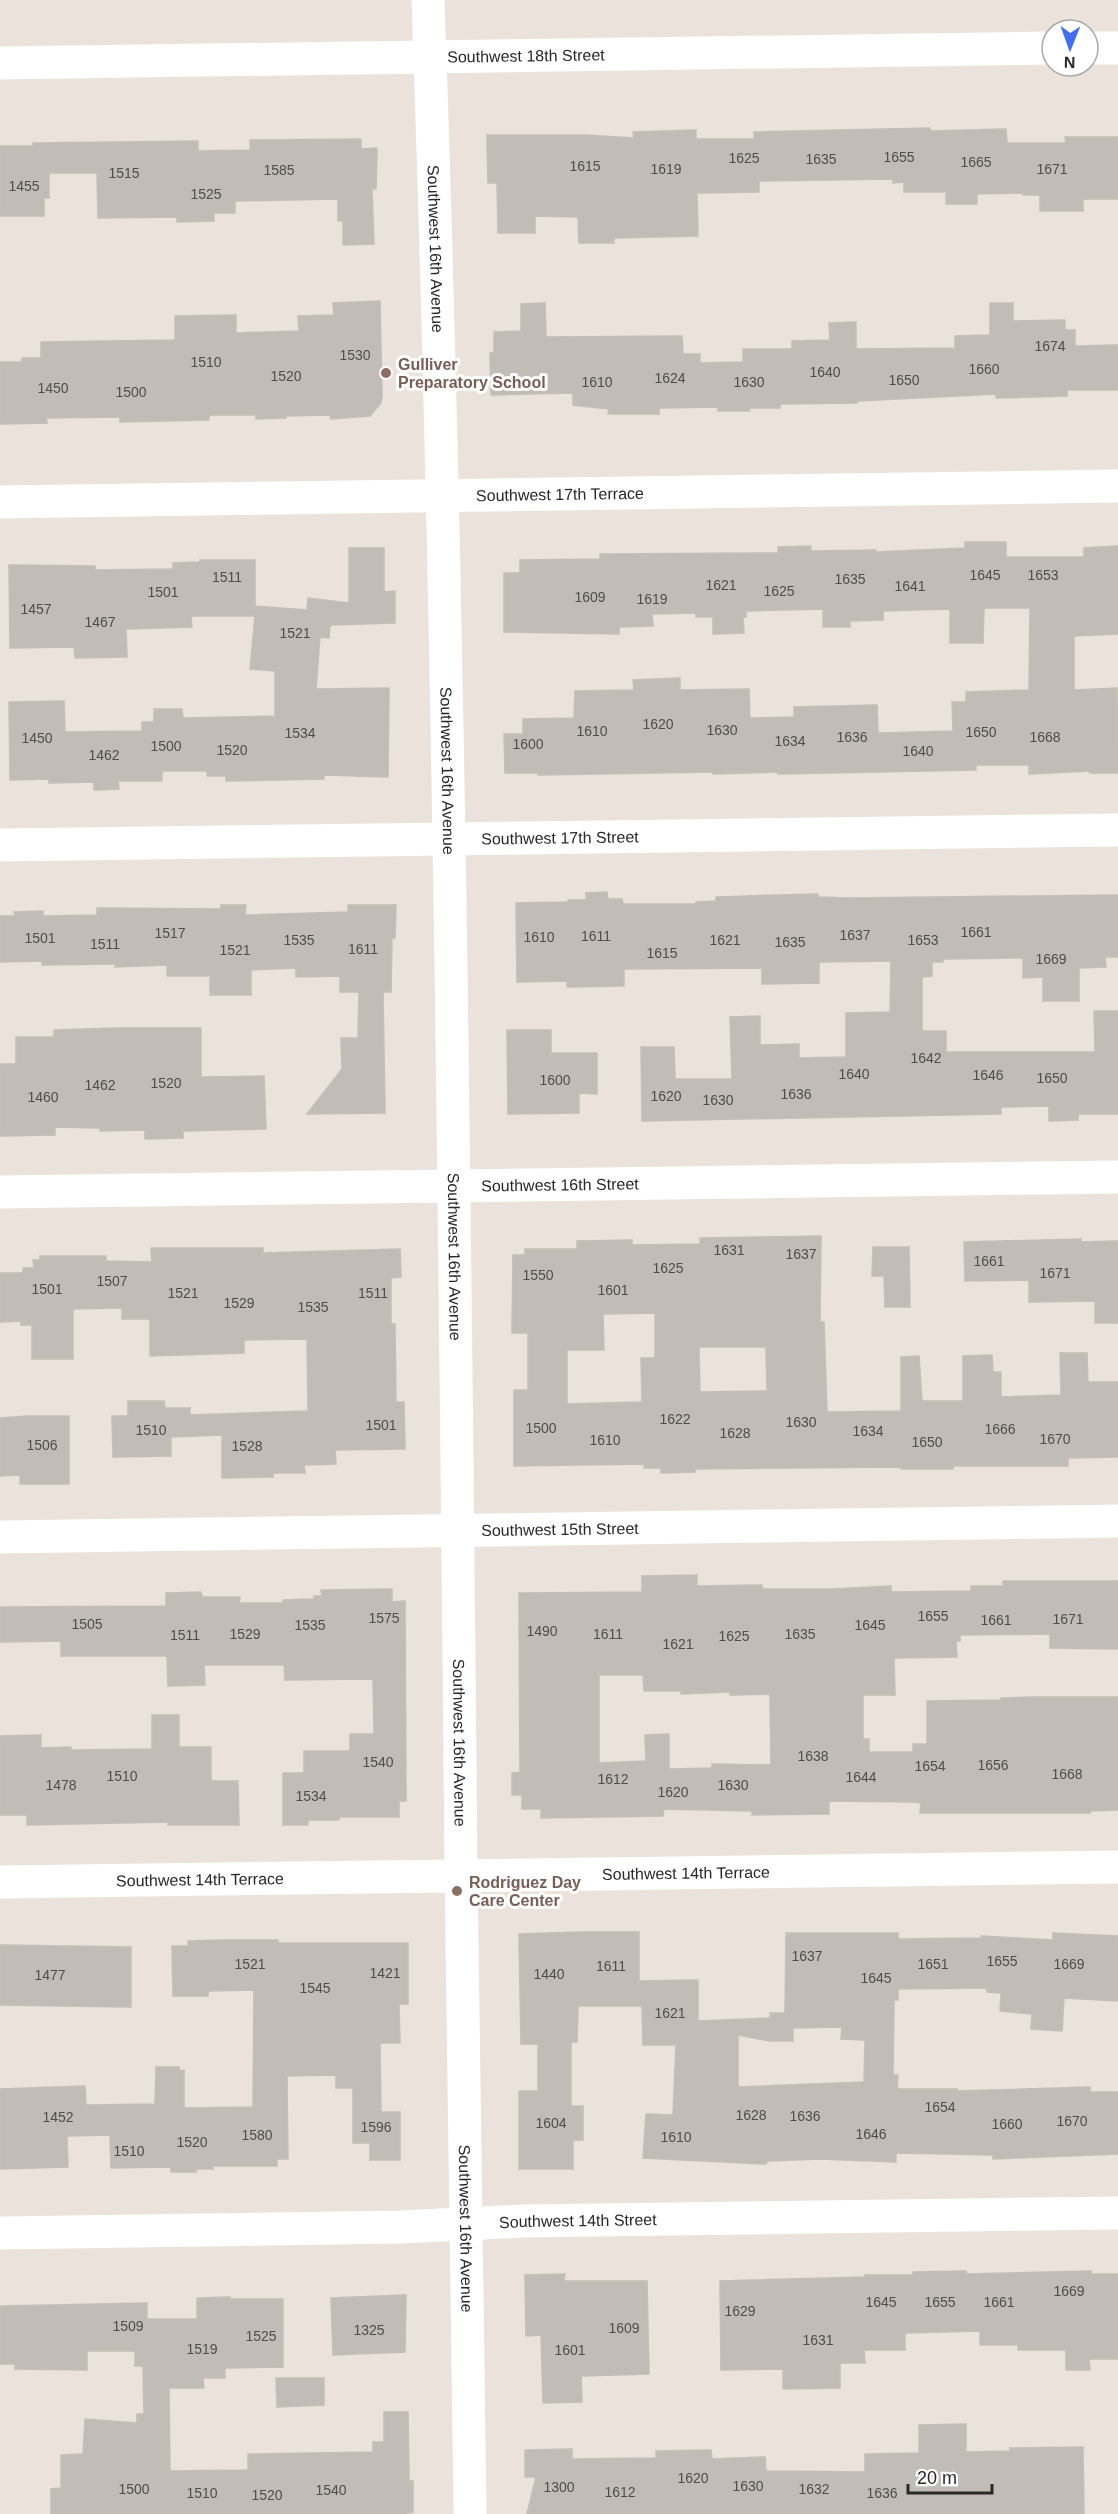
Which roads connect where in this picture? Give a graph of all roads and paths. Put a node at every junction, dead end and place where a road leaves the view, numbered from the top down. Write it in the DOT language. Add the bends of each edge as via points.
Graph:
graph roads {
  1 [pos="428,0"];
  2 [pos="1040,48"];
  3 [pos="1100,48"];
  4 [pos="1118,48"];
  5 [pos="430,56"];
  6 [pos="0,63"];
  7 [pos="1118,486"];
  8 [pos="442,496"];
  9 [pos="0,502"];
  10 [pos="1118,830"];
  11 [pos="448,839"];
  12 [pos="0,845"];
  13 [pos="1118,1177"];
  14 [pos="454,1185"];
  15 [pos="0,1192"];
  16 [pos="1118,1521"];
  17 [pos="459,1531"];
  18 [pos="0,1538"];
  19 [pos="1118,1867"];
  20 [pos="461,1874"];
  21 [pos="0,1882"];
  22 [pos="1118,2213"];
  23 [pos="468,2223"];
  24 [pos="0,2233"];
  25 [pos="470,2514"];
  1 -- 5 [label="street, Southwest 16th Avenue"];
  2 -- 5 [label="street, Southwest 18th Street"];
  3 -- 4 [label="street"];
  5 -- 6 [label="street, Southwest 18th Street"];
  5 -- 8 [label="street, Southwest 16th Avenue"];
  7 -- 8 [label="street, Southwest 17th Terrace"];
  8 -- 9 [label="street, Southwest 17th Terrace"];
  8 -- 11 [label="street, Southwest 16th Avenue"];
  10 -- 11 [label="street, Southwest 17th Street"];
  11 -- 12 [label="street, Southwest 17th Street"];
  11 -- 14 [label="street, Southwest 16th Avenue"];
  13 -- 14 [label="street, Southwest 16th Street"];
  14 -- 15 [label="street, Southwest 16th Street"];
  14 -- 17 [label="street, Southwest 16th Avenue"];
  16 -- 17 [label="street, Southwest 15th Street"];
  17 -- 18 [label="street, Southwest 15th Street"];
  17 -- 20 [label="street, Southwest 16th Avenue"];
  19 -- 20 [label="street, Southwest 14th Terrace"];
  20 -- 21 [label="street, Southwest 14th Terrace"];
  20 -- 23 [label="street, Southwest 16th Avenue"];
  22 -- 23 [label="street, Southwest 14th Street"];
  23 -- 24 [label="street, Southwest 14th Street"];
  23 -- 25 [label="street, Southwest 16th Avenue"];
}
